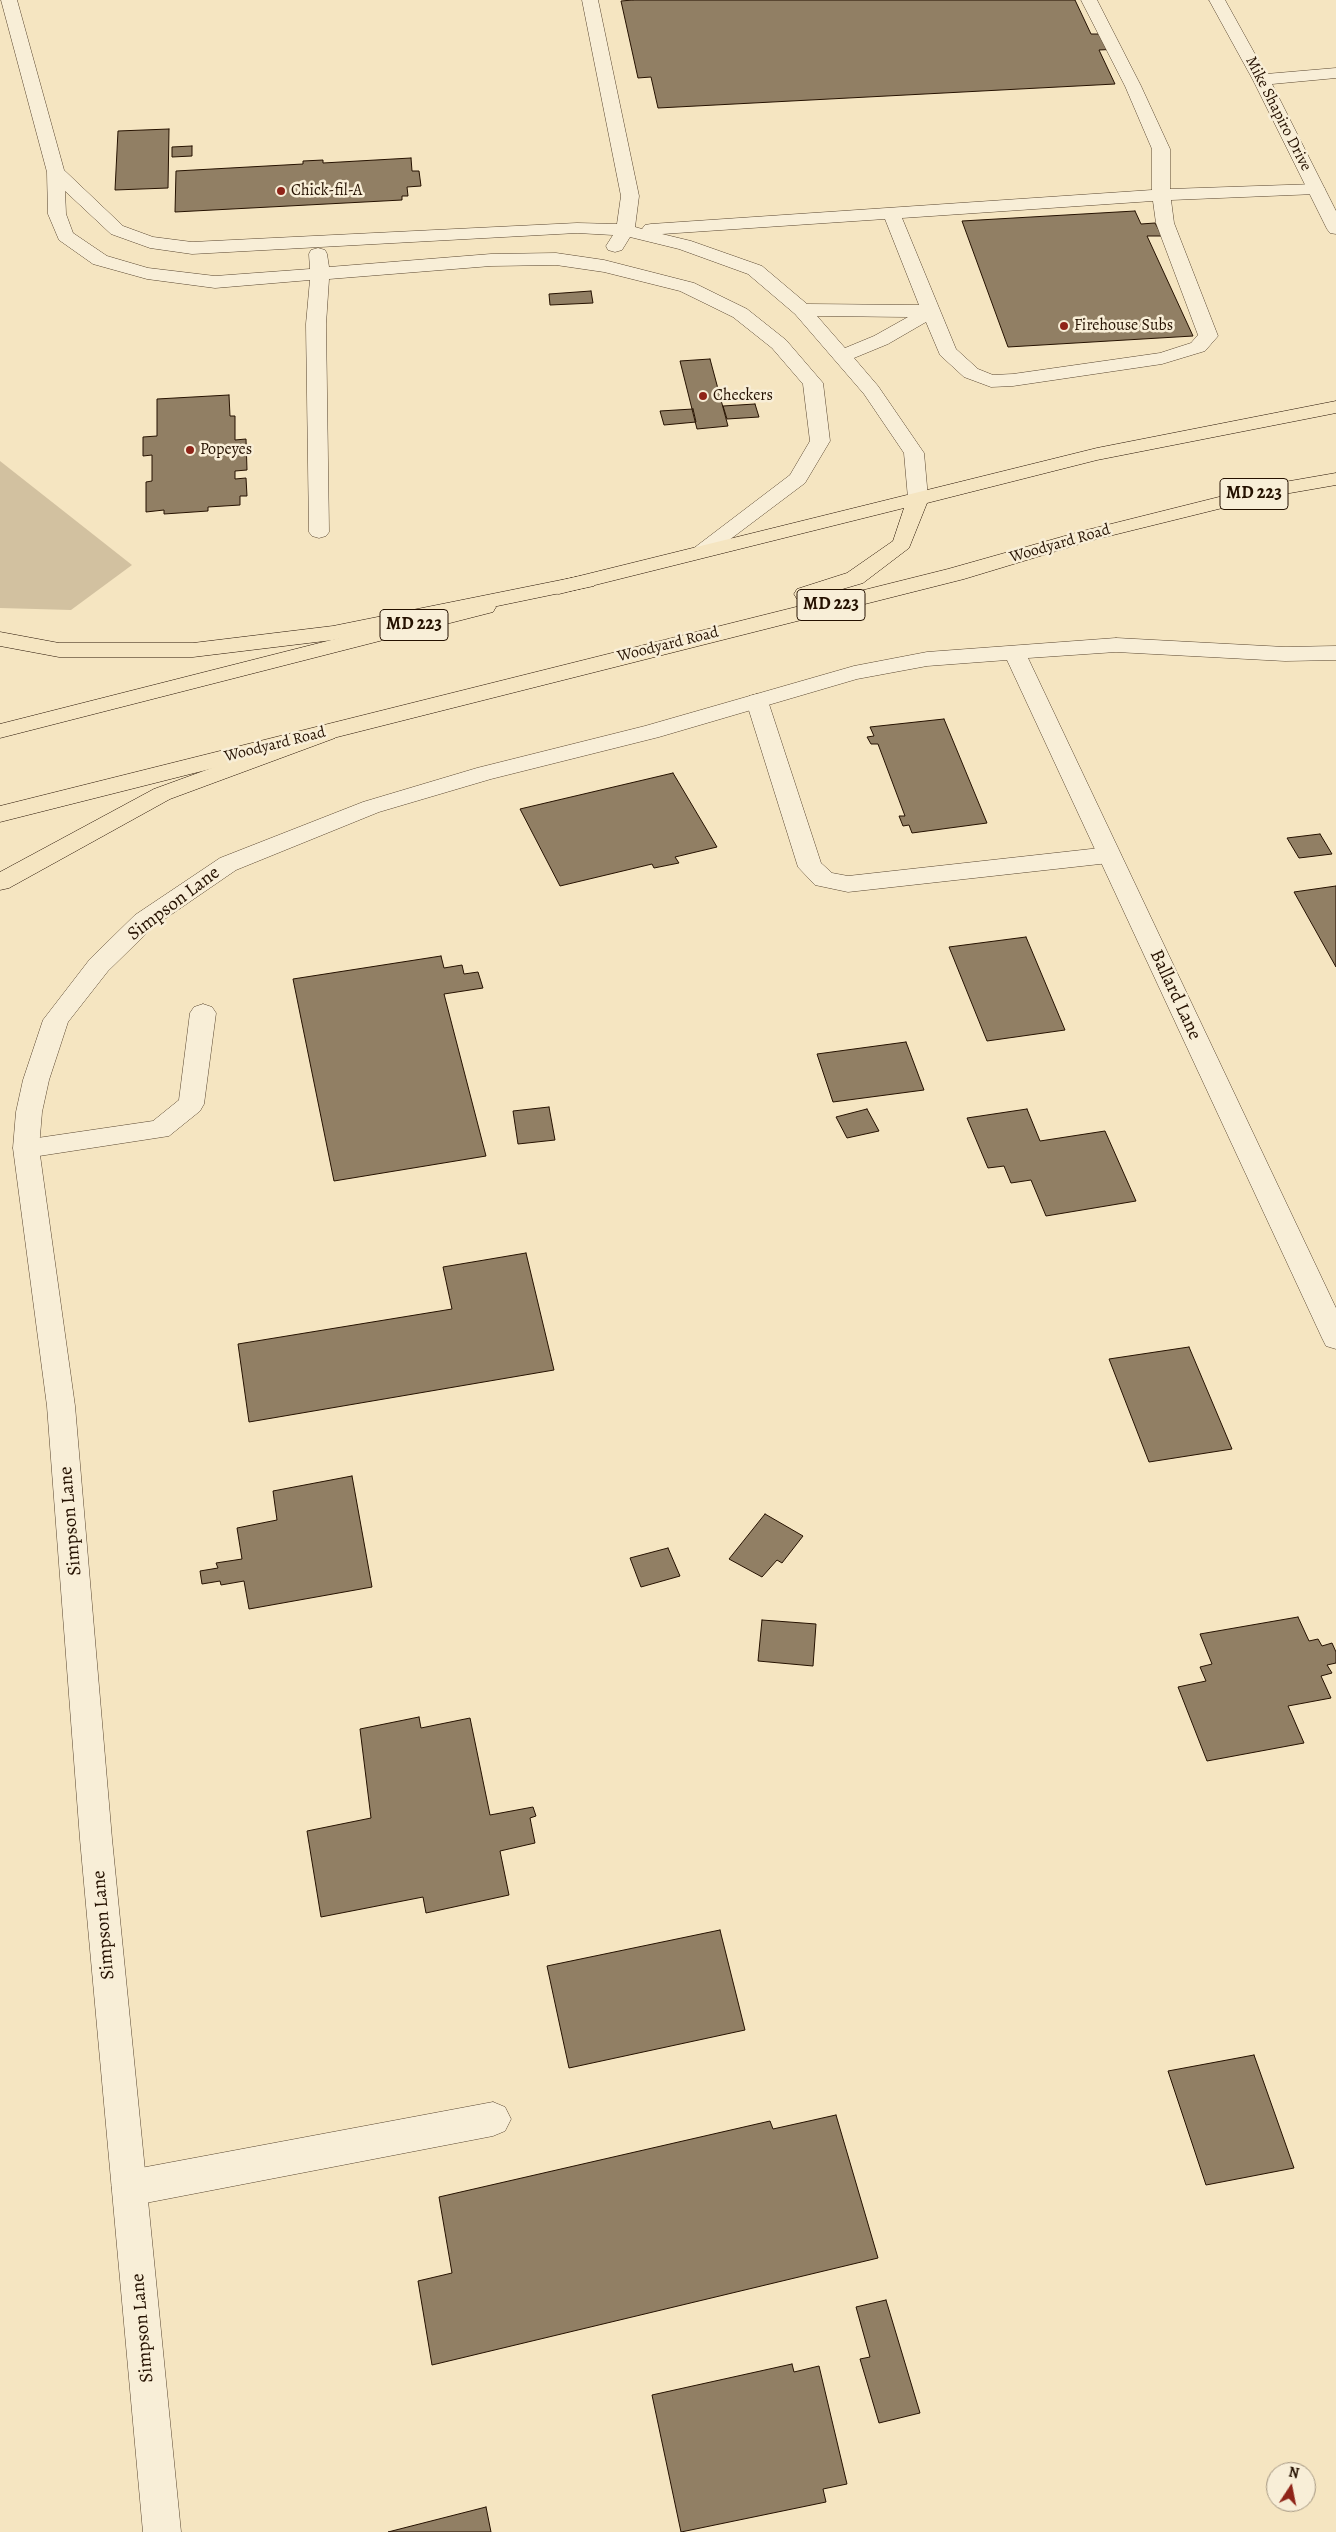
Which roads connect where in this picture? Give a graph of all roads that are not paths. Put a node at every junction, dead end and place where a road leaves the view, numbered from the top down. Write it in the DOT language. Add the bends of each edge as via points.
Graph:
graph roads {
  1 [pos="9,0"];
  2 [pos="590,0"];
  3 [pos="1089,0"];
  4 [pos="1217,0"];
  5 [pos="1336,73"];
  6 [pos="1262,80"];
  7 [pos="56,172"];
  8 [pos="1316,190"];
  9 [pos="1161,195"];
  10 [pos="891,212"];
  11 [pos="1336,229"];
  12 [pos="624,230"];
  13 [pos="317,243"];
  14 [pos="604,266"];
  15 [pos="320,273"];
  16 [pos="802,310"];
  17 [pos="931,311"];
  18 [pos="842,356"];
  19 [pos="1336,407"];
  20 [pos="1336,479"];
  21 [pos="918,498"];
  22 [pos="319,532"];
  23 [pos="701,552"];
  24 [pos="586,581"];
  25 [pos="0,639"];
  26 [pos="1014,652"];
  27 [pos="1336,653"];
  28 [pos="575,668"];
  29 [pos="757,701"];
  30 [pos="0,731"];
  31 [pos="327,733"];
  32 [pos="0,814"];
  33 [pos="1109,855"];
  34 [pos="0,882"];
  35 [pos="203,1013"];
  36 [pos="26,1148"];
  37 [pos="1336,1338"];
  38 [pos="494,2119"];
  39 [pos="130,2188"];
  40 [pos="162,2532"];
  1 -- 7 [label="street"];
  2 -- 12 [label="street" via="630,196"];
  3 -- 9 [label="street" via="1133,86 1160,149"];
  4 -- 6 [label="street, Mike Shapiro Drive"];
  5 -- 6 [label="street"];
  6 -- 8 [label="street, Mike Shapiro Drive"];
  7 -- 13 [label="street" via="117,230 150,242 192,248"];
  7 -- 15 [label="street" via="57,214 65,236 100,260 147,273 215,282"];
  8 -- 9 [label="street"];
  8 -- 11 [label="street, Mike Shapiro Drive"];
  9 -- 10 [label="street"];
  9 -- 17 [label="street" via="1165,223 1208,336 1198,347 1162,358 991,381 971,373 947,351"];
  10 -- 12 [label="street"];
  10 -- 17 [label="street"];
  12 -- 13 [label="street" via="578,228"];
  12 -- 14 [label="street"];
  12 -- 16 [label="street" via="686,245 755,270"];
  13 -- 15 [label="street"];
  14 -- 15 [label="street" via="556,259 491,260"];
  14 -- 23 [label="street" via="687,288 740,312 779,344 813,383 820,441 798,480"];
  15 -- 22 [label="street" via="316,324"];
  16 -- 17 [label="street"];
  16 -- 18 [label="street"];
  17 -- 18 [label="street" via="881,340"];
  18 -- 21 [label="street" via="871,390 914,453"];
  19 -- 21 [label="main road, MD 223" via="1097,454"];
  20 -- 28 [label="main road, Woodyard Road / MD 223" via="1267,491 1086,536 956,574"];
  21 -- 23 [label="main road, MD 223"];
  21 -- 28 [label="main road" via="902,544 855,578"];
  23 -- 24 [label="main road, MD 223"];
  24 -- 25 [label="main road" via="333,633 193,650 60,650"];
  24 -- 30 [label="main road, MD 223"];
  26 -- 27 [label="street, Simpson Lane" via="1116,645 1285,654"];
  26 -- 29 [label="street, Simpson Lane" via="928,659 854,673"];
  26 -- 33 [label="street, Ballard Lane"];
  28 -- 31 [label="main road, Woodyard Road / MD 223"];
  29 -- 33 [label="street" via="810,867 824,879 848,884"];
  29 -- 36 [label="street, Simpson Lane" via="651,732 485,773 371,807 228,864 144,921 99,965 56,1020 36,1080"];
  31 -- 32 [label="main road, Woodyard Road / MD 223"];
  31 -- 34 [label="main road" via="162,794"];
  33 -- 37 [label="street, Ballard Lane"];
  35 -- 36 [label="street" via="191,1104 160,1129"];
  36 -- 39 [label="street, Simpson Lane" via="61,1406 95,1829"];
  38 -- 39 [label="street"];
  39 -- 40 [label="street, Simpson Lane"];
}
